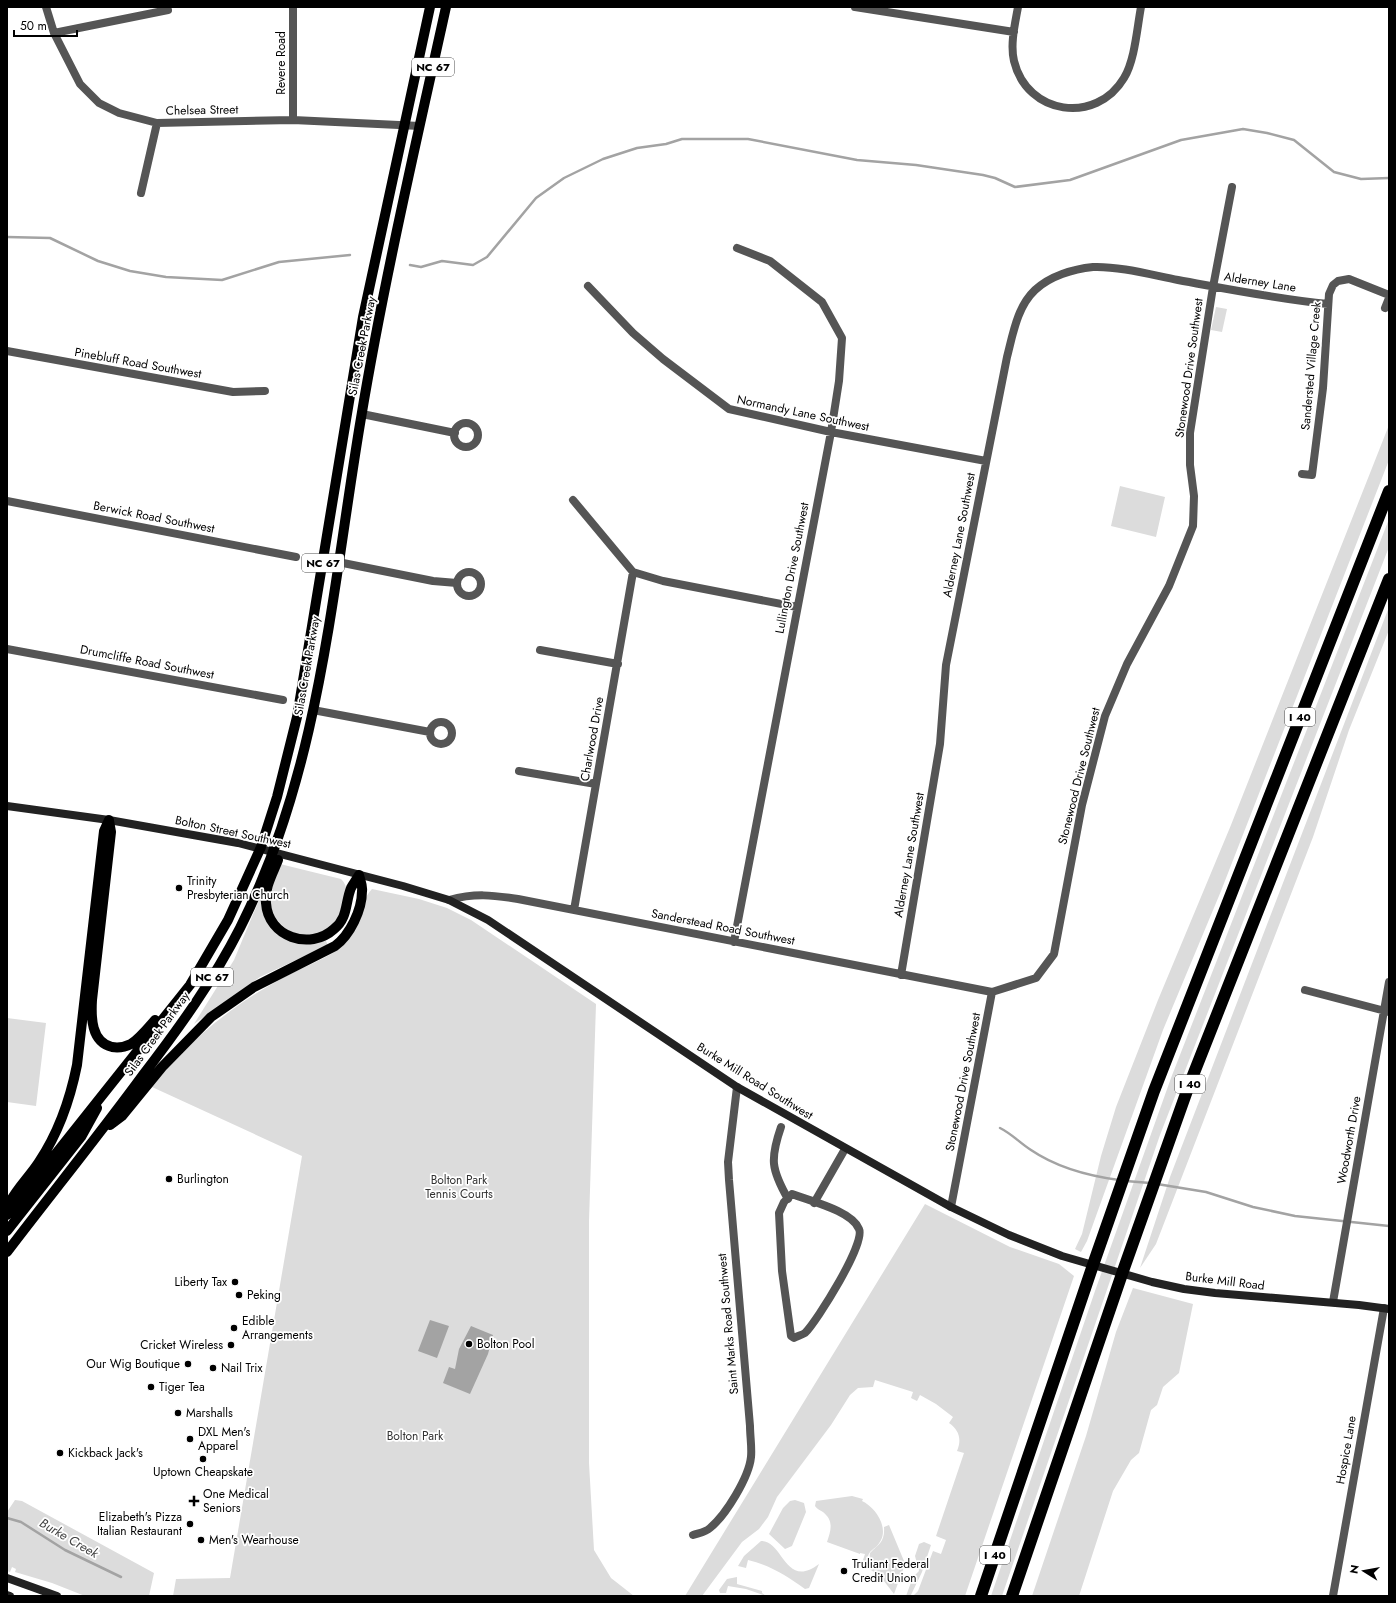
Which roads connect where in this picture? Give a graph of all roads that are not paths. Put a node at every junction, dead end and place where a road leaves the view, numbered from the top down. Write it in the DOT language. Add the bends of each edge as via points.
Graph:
graph roads {
  1 [pos="46,7"];
  2 [pos="293,7"];
  3 [pos="430,7"];
  4 [pos="446,7"];
  5 [pos="856,7"];
  6 [pos="1018,7"];
  7 [pos="1141,7"];
  8 [pos="883,9"];
  9 [pos="168,10"];
  10 [pos="1014,32"];
  11 [pos="54,33"];
  12 [pos="293,120"];
  13 [pos="157,123"];
  14 [pos="403,124"];
  15 [pos="420,126"];
  16 [pos="1232,187"];
  17 [pos="140,193"];
  18 [pos="737,248"];
  19 [pos="588,286"];
  20 [pos="1213,287"];
  21 [pos="1389,294"];
  22 [pos="1389,298"];
  23 [pos="1328,304"];
  24 [pos="1385,308"];
  25 [pos="7,351"];
  26 [pos="265,392"];
  27 [pos="362,414"];
  28 [pos="831,432"];
  29 [pos="455,433"];
  30 [pos="986,461"];
  31 [pos="1302,474"];
  32 [pos="1389,491"];
  33 [pos="573,500"];
  34 [pos="7,501"];
  35 [pos="296,556"];
  36 [pos="338,562"];
  37 [pos="633,572"];
  38 [pos="1389,579"];
  39 [pos="457,583"];
  40 [pos="797,607"];
  41 [pos="7,649"];
  42 [pos="540,650"];
  43 [pos="618,664"];
  44 [pos="283,700"];
  45 [pos="313,710"];
  46 [pos="430,732"];
  47 [pos="519,771"];
  48 [pos="596,784"];
  49 [pos="291,801"];
  50 [pos="7,806"];
  51 [pos="109,820"];
  52 [pos="360,875"];
  53 [pos="450,900"];
  54 [pos="574,910"];
  55 [pos="734,942"];
  56 [pos="901,975"];
  57 [pos="1389,982"];
  58 [pos="190,985"];
  59 [pos="1304,990"];
  60 [pos="992,992"];
  61 [pos="1386,1011"];
  62 [pos="737,1087"];
  63 [pos="102,1097"];
  64 [pos="781,1127"];
  65 [pos="99,1133"];
  66 [pos="845,1149"];
  67 [pos="788,1199"];
  68 [pos="814,1203"];
  69 [pos="7,1207"];
  70 [pos="951,1207"];
  71 [pos="7,1215"];
  72 [pos="7,1231"];
  73 [pos="7,1252"];
  74 [pos="1062,1256"];
  75 [pos="1333,1302"];
  76 [pos="1387,1309"];
  77 [pos="1009,1514"];
  78 [pos="693,1535"];
  79 [pos="7,1578"];
  80 [pos="1014,1593"];
  81 [pos="7,1595"];
  82 [pos="10,1596"];
  83 [pos="57,1596"];
  84 [pos="973,1596"];
  85 [pos="981,1596"];
  86 [pos="1333,1596"];
  1 -- 11 [label="street, Chelsea Street"];
  2 -- 12 [label="street, Revere Road"];
  3 -- 14 [label="main road, Silas Creek Parkway / NC 67"];
  4 -- 15 [label="main road, Silas Creek Parkway / NC 67"];
  5 -- 8 [label="street"];
  6 -- 10 [label="street"];
  7 -- 10 [label="street" via="1129,65 1123,79 1100,101 1078,108 1047,104 1029,90 1014,63"];
  8 -- 10 [label="street"];
  9 -- 11 [label="street"];
  11 -- 13 [label="street, Chelsea Street" via="72,70 90,95 119,113"];
  12 -- 13 [label="street, Chelsea Street"];
  12 -- 14 [label="street, Chelsea Street"];
  13 -- 17 [label="street"];
  14 -- 15 [label="street, Chelsea Street"];
  14 -- 58 [label="main road, Silas Creek Parkway / NC 67" via="363,317 304,681 290,747 277,797 250,873 214,947"];
  15 -- 27 [label="main road, Silas Creek Parkway / NC 67" via="396,234"];
  16 -- 20 [label="street, Stonewood Drive Southwest"];
  18 -- 28 [label="street, Lullington Drive Southwest" via="770,261 822,302 842,338 839,381"];
  19 -- 28 [label="street, Normandy Lane Southwest" via="663,359 729,409"];
  20 -- 23 [label="street, Alderney Lane" via="1266,297"];
  20 -- 30 [label="street, Alderney Lane Southwest" via="1095,267 1072,271 1039,286 1027,298 1016,323"];
  20 -- 60 [label="street, Stonewood Drive Southwest" via="1190,433 1193,526 1169,586 1127,664 1105,716 1082,806 1054,954 1036,978"];
  21 -- 23 [label="street, Sandersted Village Creek" via="1343,279 1333,285"];
  22 -- 24 [label="street"];
  23 -- 31 [label="street, Sandersted Village Creek" via="1324,380 1312,475"];
  25 -- 26 [label="street, Pinebluff Road Southwest" via="233,392"];
  27 -- 29 [label="street"];
  27 -- 36 [label="main road, Silas Creek Parkway / NC 67"];
  28 -- 30 [label="street, Normandy Lane Southwest"];
  28 -- 40 [label="street, Lullington Drive Southwest"];
  30 -- 56 [label="street, Alderney Lane Southwest" via="946,665 940,744"];
  32 -- 77 [label="highway, I 40" via="1154,1091"];
  33 -- 37 [label="street"];
  34 -- 35 [label="street, Berwick Road Southwest"];
  36 -- 39 [label="street" via="433,581"];
  36 -- 45 [label="main road, Silas Creek Parkway / NC 67"];
  37 -- 40 [label="street" via="663,581"];
  37 -- 43 [label="street, Charlwood Drive"];
  38 -- 80 [label="highway, I 40" via="1188,1088 1120,1278"];
  40 -- 55 [label="street, Lullington Drive Southwest"];
  41 -- 44 [label="street, Drumcliffe Road Southwest"];
  42 -- 43 [label="street"];
  43 -- 48 [label="street, Charlwood Drive"];
  45 -- 46 [label="street"];
  45 -- 49 [label="main road, Silas Creek Parkway / NC 67"];
  47 -- 48 [label="street"];
  48 -- 54 [label="street, Charlwood Drive"];
  49 -- 52 [label="main road" via="287,835 265,898 272,923 283,933 296,939 323,938 335,929 344,917 351,888"];
  49 -- 65 [label="main road, Silas Creek Parkway / NC 67" via="256,894 212,977 190,1013"];
  50 -- 51 [label="street, Bolton Street Southwest"];
  51 -- 52 [label="street, Bolton Street Southwest" via="238,843"];
  51 -- 58 [label="main road" via="111,832 92,1010 95,1032 110,1046 130,1044 146,1030 174,996"];
  51 -- 69 [label="main road" via="104,831 78,1058 72,1086 54,1137"];
  52 -- 53 [label="street, Bolton Street Southwest"];
  52 -- 65 [label="main road" via="361,897 352,927 345,937 335,946 254,987 211,1018 162,1067 122,1116"];
  53 -- 54 [label="street, Sanderstead Road Southwest" via="470,895 495,895"];
  53 -- 62 [label="street, Burke Mill Road Southwest" via="488,920"];
  54 -- 55 [label="street, Sanderstead Road Southwest"];
  55 -- 56 [label="street, Sanderstead Road Southwest"];
  56 -- 60 [label="street, Sanderstead Road Southwest"];
  57 -- 61 [label="street, Woodworth Drive"];
  58 -- 63 [label="main road, Silas Creek Parkway / NC 67"];
  59 -- 61 [label="street"];
  60 -- 70 [label="street, Stonewood Drive Southwest"];
  61 -- 75 [label="street, Woodworth Drive"];
  62 -- 66 [label="street, Burke Mill Road Southwest"];
  62 -- 78 [label="street, Saint Marks Road Southwest" via="728,1162 751,1457 739,1490 717,1522 709,1529"];
  63 -- 71 [label="main road, Silas Creek Parkway / NC 67"];
  63 -- 72 [label="main road" via="81,1137"];
  64 -- 67 [label="street" via="773,1164"];
  65 -- 73 [label="main road, Silas Creek Parkway / NC 67"];
  66 -- 68 [label="street"];
  66 -- 70 [label="street, Burke Mill Road Southwest"];
  67 -- 68 [label="street" via="792,1194"];
  67 -- 68 [label="street" via="779,1214 782,1271 791,1336 794,1338 804,1333 820,1311 849,1265 860,1240 860,1229 853,1220 840,1212"];
  70 -- 74 [label="street, Burke Mill Road Southwest" via="1009,1235"];
  74 -- 75 [label="street, Burke Mill Road" via="1152,1282 1215,1293"];
  75 -- 76 [label="street, Burke Mill Road"];
  76 -- 86 [label="street, Hospice Lane"];
  77 -- 84 [label="highway"];
  77 -- 85 [label="highway, I 40"];
  79 -- 83 [label="street"];
  81 -- 82 [label="street"];
}
